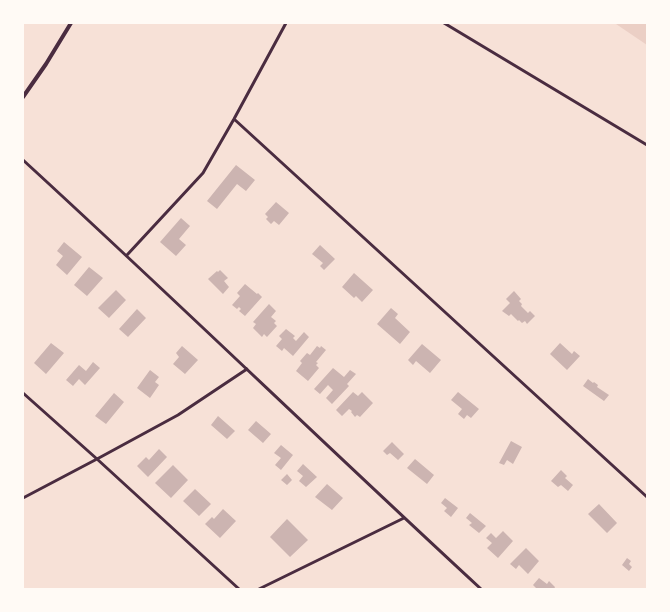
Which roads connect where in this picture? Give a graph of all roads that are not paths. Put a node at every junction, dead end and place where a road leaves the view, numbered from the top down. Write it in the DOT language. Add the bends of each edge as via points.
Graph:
graph roads {
  1 [pos="71,23"];
  2 [pos="286,23"];
  3 [pos="444,23"];
  4 [pos="23,97"];
  5 [pos="234,118"];
  6 [pos="647,145"];
  7 [pos="23,160"];
  8 [pos="127,255"];
  9 [pos="247,369"];
  10 [pos="23,393"];
  11 [pos="97,459"];
  12 [pos="647,497"];
  13 [pos="23,498"];
  14 [pos="404,518"];
  15 [pos="239,589"];
  16 [pos="259,589"];
  17 [pos="481,589"];
  1 -- 4 [label="main road"];
  2 -- 5 [label="street"];
  3 -- 6 [label="street"];
  5 -- 8 [label="street" via="203,173"];
  5 -- 12 [label="street"];
  7 -- 8 [label="street"];
  8 -- 9 [label="street"];
  9 -- 11 [label="street" via="178,415"];
  9 -- 14 [label="street"];
  10 -- 11 [label="street"];
  11 -- 13 [label="street"];
  11 -- 15 [label="street"];
  14 -- 16 [label="street"];
  14 -- 17 [label="street"];
}
